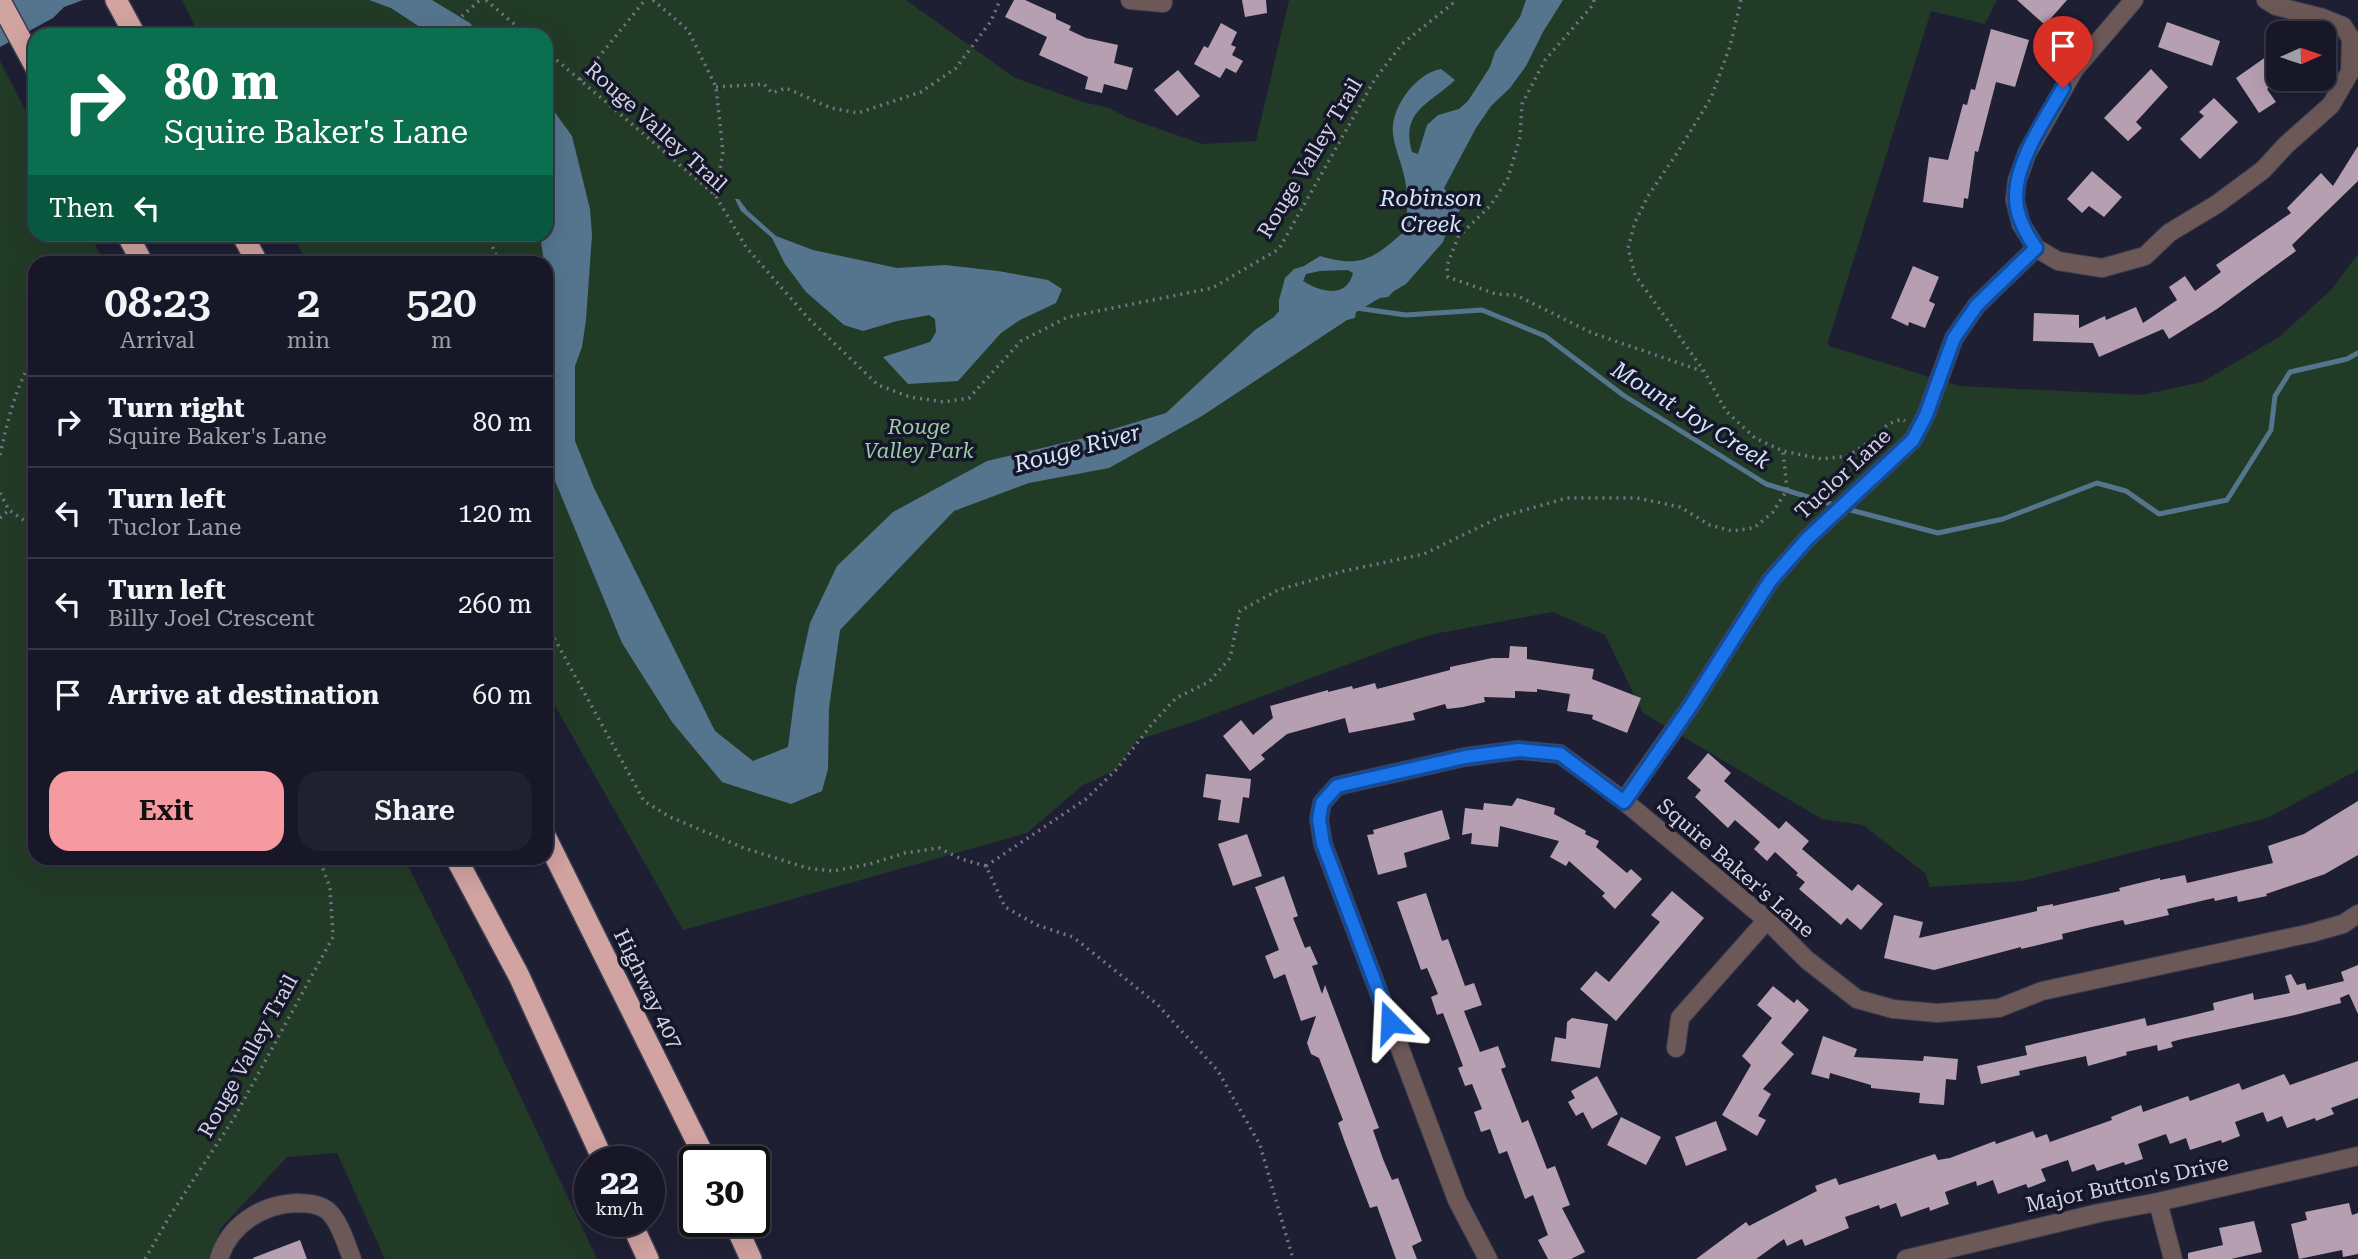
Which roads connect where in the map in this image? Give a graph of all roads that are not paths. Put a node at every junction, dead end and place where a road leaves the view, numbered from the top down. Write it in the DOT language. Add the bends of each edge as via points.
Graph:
graph roads {
  1 [pos="117,0"];
  2 [pos="1130,0"];
  3 [pos="2134,0"];
  4 [pos="2266,0"];
  5 [pos="0,1"];
  6 [pos="1163,2"];
  7 [pos="131,28"];
  8 [pos="28,53"];
  9 [pos="2036,248"];
  10 [pos="1624,802"];
  11 [pos="553,852"];
  12 [pos="460,865"];
  13 [pos="2358,914"];
  14 [pos="1768,920"];
  15 [pos="1676,1048"];
  16 [pos="597,1146"];
  17 [pos="698,1146"];
  18 [pos="2358,1156"];
  19 [pos="2158,1202"];
  20 [pos="638,1237"];
  21 [pos="741,1237"];
  22 [pos="219,1259"];
  23 [pos="352,1259"];
  24 [pos="649,1259"];
  25 [pos="751,1259"];
  26 [pos="1488,1259"];
  27 [pos="1906,1259"];
  28 [pos="2173,1259"];
  1 -- 7 [label="highway"];
  2 -- 6 [label="street"];
  3 -- 9 [label="street" via="2074,70 2027,153 2015,200 2021,224"];
  4 -- 9 [label="street" via="2343,26 2351,39 2350,72 2331,105 2263,170 2169,233 2145,256 2102,268 2058,261"];
  5 -- 8 [label="highway"];
  9 -- 10 [label="street, Tuclor Lane" via="1977,305 1954,338 1913,440 1807,539 1770,581"];
  10 -- 14 [label="street, Squire Baker's Lane"];
  10 -- 26 [label="street, Squire Baker's Lane" via="1560,754 1519,750 1465,757 1337,786 1322,803 1323,844 1457,1200"];
  11 -- 17 [label="highway, Highway 407"];
  12 -- 16 [label="highway" via="519,976"];
  13 -- 14 [label="street, Squire Baker's Lane" via="2343,924 2311,933 2042,990 1999,1008 1937,1013 1893,1009 1857,999 1807,960"];
  14 -- 15 [label="street" via="1680,1018"];
  18 -- 19 [label="street, Major Button's Drive"];
  19 -- 27 [label="street, Major Button's Drive"];
  19 -- 28 [label="street"];
  20 -- 24 [label="highway"];
  21 -- 25 [label="highway"];
  22 -- 23 [label="street" via="235,1230 256,1213 283,1204 308,1203 327,1210"];
}
